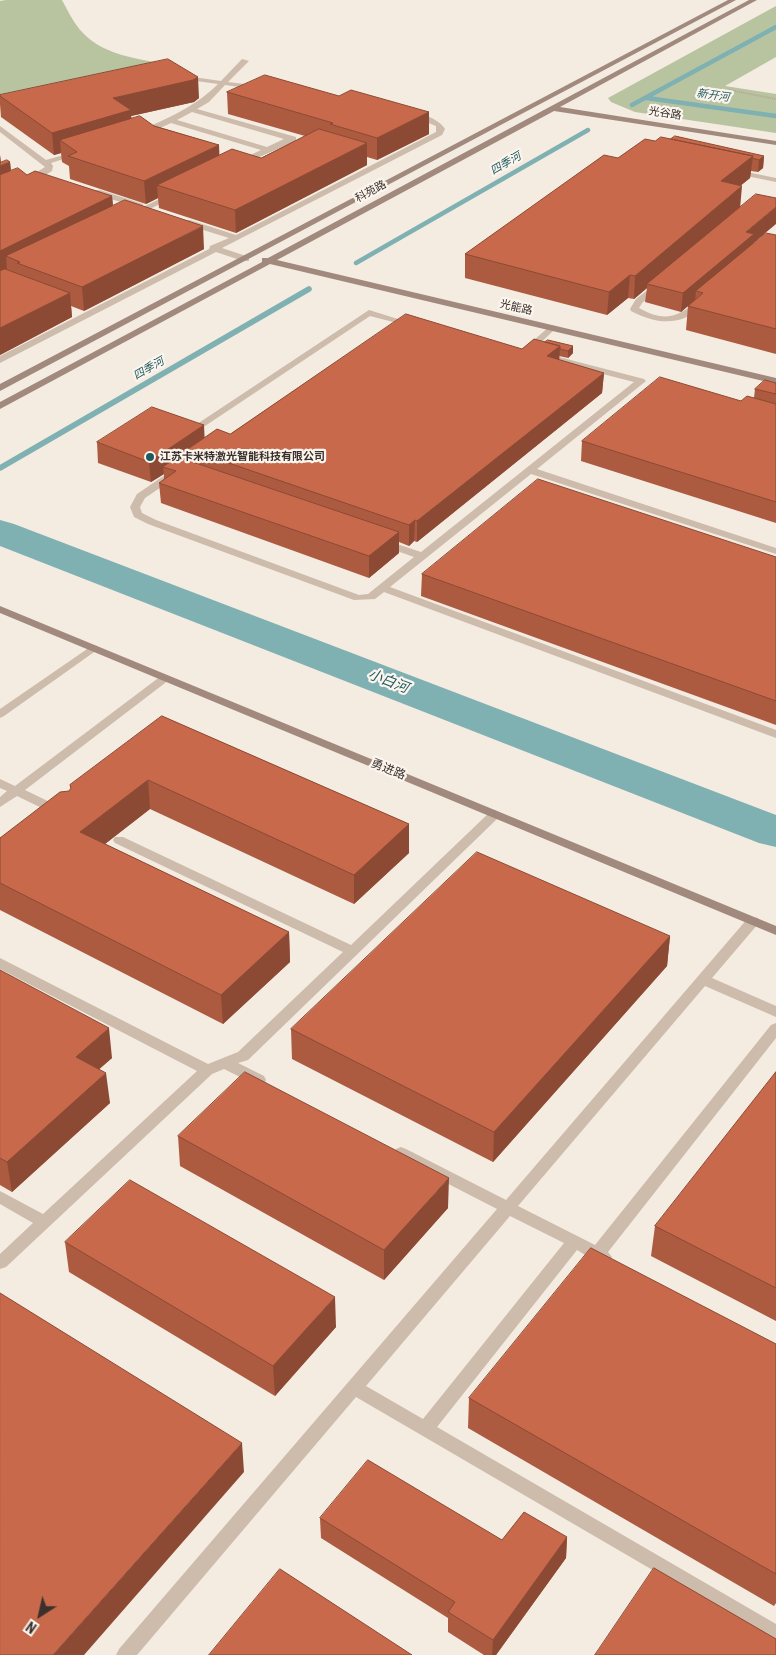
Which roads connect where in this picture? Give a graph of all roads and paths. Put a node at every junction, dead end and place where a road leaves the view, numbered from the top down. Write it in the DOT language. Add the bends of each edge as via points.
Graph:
graph roads {
  1 [pos="732,0"];
  2 [pos="754,0"];
  3 [pos="245,61"];
  4 [pos="174,76"];
  5 [pos="223,83"];
  6 [pos="262,89"];
  7 [pos="729,90"];
  8 [pos="776,99"];
  9 [pos="551,108"];
  10 [pos="192,110"];
  11 [pos="405,111"];
  12 [pos="170,120"];
  13 [pos="0,128"];
  14 [pos="142,133"];
  15 [pos="151,136"];
  16 [pos="133,137"];
  17 [pos="290,139"];
  18 [pos="299,141"];
  19 [pos="776,143"];
  20 [pos="268,150"];
  21 [pos="83,152"];
  22 [pos="362,160"];
  23 [pos="47,162"];
  24 [pos="232,164"];
  25 [pos="380,165"];
  26 [pos="728,170"];
  27 [pos="42,174"];
  28 [pos="50,177"];
  29 [pos="776,180"];
  30 [pos="24,184"];
  31 [pos="33,187"];
  32 [pos="85,188"];
  33 [pos="181,192"];
  34 [pos="0,195"];
  35 [pos="146,209"];
  36 [pos="156,212"];
  37 [pos="174,218"];
  38 [pos="135,222"];
  39 [pos="237,238"];
  40 [pos="199,243"];
  41 [pos="217,249"];
  42 [pos="248,257"];
  43 [pos="268,260"];
  44 [pos="668,276"];
  45 [pos="709,296"];
  46 [pos="68,310"];
  47 [pos="85,317"];
  48 [pos="397,323"];
  49 [pos="551,328"];
  50 [pos="0,360"];
  51 [pos="776,381"];
  52 [pos="0,388"];
  53 [pos="0,406"];
  54 [pos="201,439"];
  55 [pos="530,470"];
  56 [pos="178,471"];
  57 [pos="375,540"];
  58 [pos="776,551"];
  59 [pos="422,556"];
  60 [pos="382,588"];
  61 [pos="0,610"];
  62 [pos="93,648"];
  63 [pos="165,678"];
  64 [pos="0,714"];
  65 [pos="776,734"];
  66 [pos="0,784"];
  67 [pos="16,791"];
  68 [pos="0,803"];
  69 [pos="494,814"];
  70 [pos="67,816"];
  71 [pos="119,840"];
  72 [pos="752,921"];
  73 [pos="776,931"];
  74 [pos="352,951"];
  75 [pos="0,963"];
  76 [pos="703,980"];
  77 [pos="776,1012"];
  78 [pos="776,1028"];
  79 [pos="225,1063"];
  80 [pos="207,1070"];
  81 [pos="270,1086"];
  82 [pos="384,1144"];
  83 [pos="0,1197"];
  84 [pos="508,1208"];
  85 [pos="44,1222"];
  86 [pos="574,1242"];
  87 [pos="597,1254"];
  88 [pos="614,1262"];
  89 [pos="0,1263"];
  90 [pos="354,1388"];
  91 [pos="424,1429"];
  92 [pos="776,1634"];
  93 [pos="125,1655"];
  1 -- 42 [label="street, 科苑路"];
  2 -- 9 [label="street, 科苑路"];
  3 -- 5 [label="lane"];
  4 -- 5 [label="lane"];
  5 -- 6 [label="lane"];
  5 -- 10 [label="lane"];
  7 -- 8 [label="path"];
  9 -- 19 [label="street, 光谷路"];
  9 -- 43 [label="street, 科苑路"];
  10 -- 12 [label="lane"];
  10 -- 17 [label="lane"];
  11 -- 25 [label="lane" via="434,122 441,129"];
  12 -- 14 [label="lane"];
  12 -- 20 [label="lane"];
  13 -- 23 [label="lane"];
  14 -- 15 [label="lane"];
  14 -- 16 [label="lane"];
  17 -- 18 [label="lane"];
  17 -- 20 [label="lane"];
  20 -- 24 [label="lane"];
  21 -- 23 [label="lane"];
  22 -- 25 [label="lane"];
  23 -- 27 [label="lane" via="49,169"];
  25 -- 39 [label="lane"];
  26 -- 29 [label="lane"];
  27 -- 28 [label="lane"];
  27 -- 30 [label="lane"];
  30 -- 31 [label="lane"];
  30 -- 34 [label="lane"];
  32 -- 35 [label="lane"];
  33 -- 35 [label="lane"];
  35 -- 36 [label="lane"];
  35 -- 38 [label="lane" via="126,219"];
  37 -- 39 [label="lane"];
  39 -- 41 [label="lane"];
  40 -- 41 [label="lane"];
  41 -- 42 [label="lane"];
  41 -- 47 [label="lane"];
  42 -- 43 [label="street, 光能路"];
  42 -- 52 [label="street, 科苑路"];
  43 -- 49 [label="street, 光能路"];
  43 -- 53 [label="street, 科苑路"];
  44 -- 45 [label="lane" via="634,309 673,320 686,315"];
  46 -- 47 [label="lane"];
  47 -- 50 [label="lane"];
  48 -- 54 [label="lane" via="368,313 186,434"];
  49 -- 51 [label="street, 光能路"];
  49 -- 55 [label="lane" via="531,353 646,382"];
  55 -- 58 [label="lane"];
  55 -- 59 [label="lane"];
  56 -- 60 [label="lane" via="141,496 135,506 138,515 358,598 371,597"];
  57 -- 59 [label="lane"];
  59 -- 60 [label="lane"];
  60 -- 65 [label="lane"];
  61 -- 62 [label="street, 勇进路"];
  62 -- 63 [label="street, 勇进路"];
  62 -- 64 [label="lane"];
  63 -- 67 [label="lane"];
  63 -- 69 [label="street, 勇进路"];
  66 -- 67 [label="lane"];
  67 -- 68 [label="lane"];
  67 -- 70 [label="lane"];
  69 -- 72 [label="street, 勇进路"];
  69 -- 74 [label="lane"];
  71 -- 74 [label="lane"];
  72 -- 73 [label="street, 勇进路"];
  72 -- 76 [label="lane"];
  74 -- 79 [label="lane" via="243,1056"];
  75 -- 80 [label="lane"];
  76 -- 77 [label="lane"];
  76 -- 84 [label="lane"];
  78 -- 87 [label="lane"];
  79 -- 80 [label="lane"];
  79 -- 81 [label="lane"];
  80 -- 85 [label="lane"];
  82 -- 84 [label="lane"];
  83 -- 85 [label="lane"];
  84 -- 86 [label="lane"];
  84 -- 90 [label="lane"];
  85 -- 89 [label="lane"];
  86 -- 87 [label="lane"];
  86 -- 91 [label="lane"];
  87 -- 88 [label="lane"];
  90 -- 91 [label="lane"];
  90 -- 93 [label="lane"];
  91 -- 92 [label="lane"];
}
